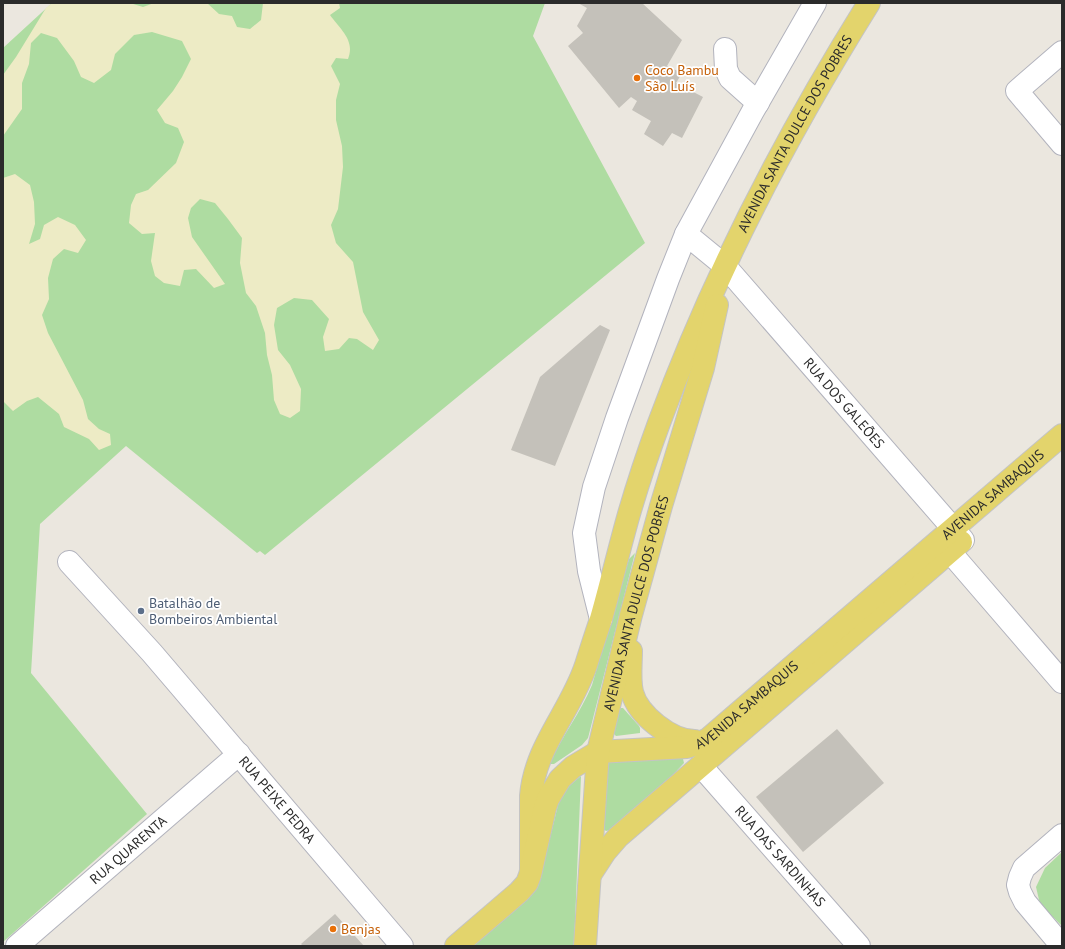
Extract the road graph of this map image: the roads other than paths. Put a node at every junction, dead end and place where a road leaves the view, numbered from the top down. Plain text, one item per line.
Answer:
1 (815, 3) edge
2 (869, 3) edge
3 (1062, 52) edge
4 (1062, 144) edge
5 (686, 234) junction
6 (725, 266) junction
7 (1062, 434) edge
8 (1062, 455) edge
9 (955, 540) junction
10 (69, 562) dead end
11 (631, 615) junction
12 (601, 619) junction
13 (1062, 682) edge
14 (714, 735) junction
15 (598, 752) junction
16 (239, 754) junction
17 (701, 766) junction
18 (1062, 835) edge
19 (531, 869) junction
20 (589, 876) junction
21 (17, 946) edge
22 (402, 946) edge
23 (456, 946) edge
24 (586, 946) edge
25 (859, 946) edge
26 (1062, 946) edge

1 - 5 street
2 - 6 main road, AVENIDA SANTA DULCE DOS POBRES
3 - 4 street
5 - 6 street, RUA DOS GALEÕES
5 - 12 street
6 - 9 street, RUA DOS GALEÕES
6 - 11 main road, AVENIDA SANTA DULCE DOS POBRES
6 - 12 main road, AVENIDA SANTA DULCE DOS POBRES
7 - 9 main road, AVENIDA SAMBAQUIS
8 - 9 main road, AVENIDA SAMBAQUIS
9 - 13 street, RUA DOS GALEÕES
9 - 14 main road, AVENIDA SAMBAQUIS
9 - 17 main road, AVENIDA SAMBAQUIS
10 - 16 street, RUA PEIXE PEDRA
11 - 14 main road
11 - 15 main road, AVENIDA SANTA DULCE DOS POBRES
12 - 19 main road, AVENIDA SANTA DULCE DOS POBRES
14 - 15 main road, AVENIDA SAMBAQUIS
15 - 19 main road, AVENIDA SAMBAQUIS
15 - 20 main road, AVENIDA SANTA DULCE DOS POBRES
16 - 21 street, RUA QUARENTA
16 - 22 street, RUA PEIXE PEDRA
17 - 20 main road, AVENIDA SAMBAQUIS
17 - 25 street, RUA DAS SARDINHAS
18 - 26 street
19 - 23 main road, AVENIDA SAMBAQUIS
20 - 24 main road, AVENIDA SANTA DULCE DOS POBRES

